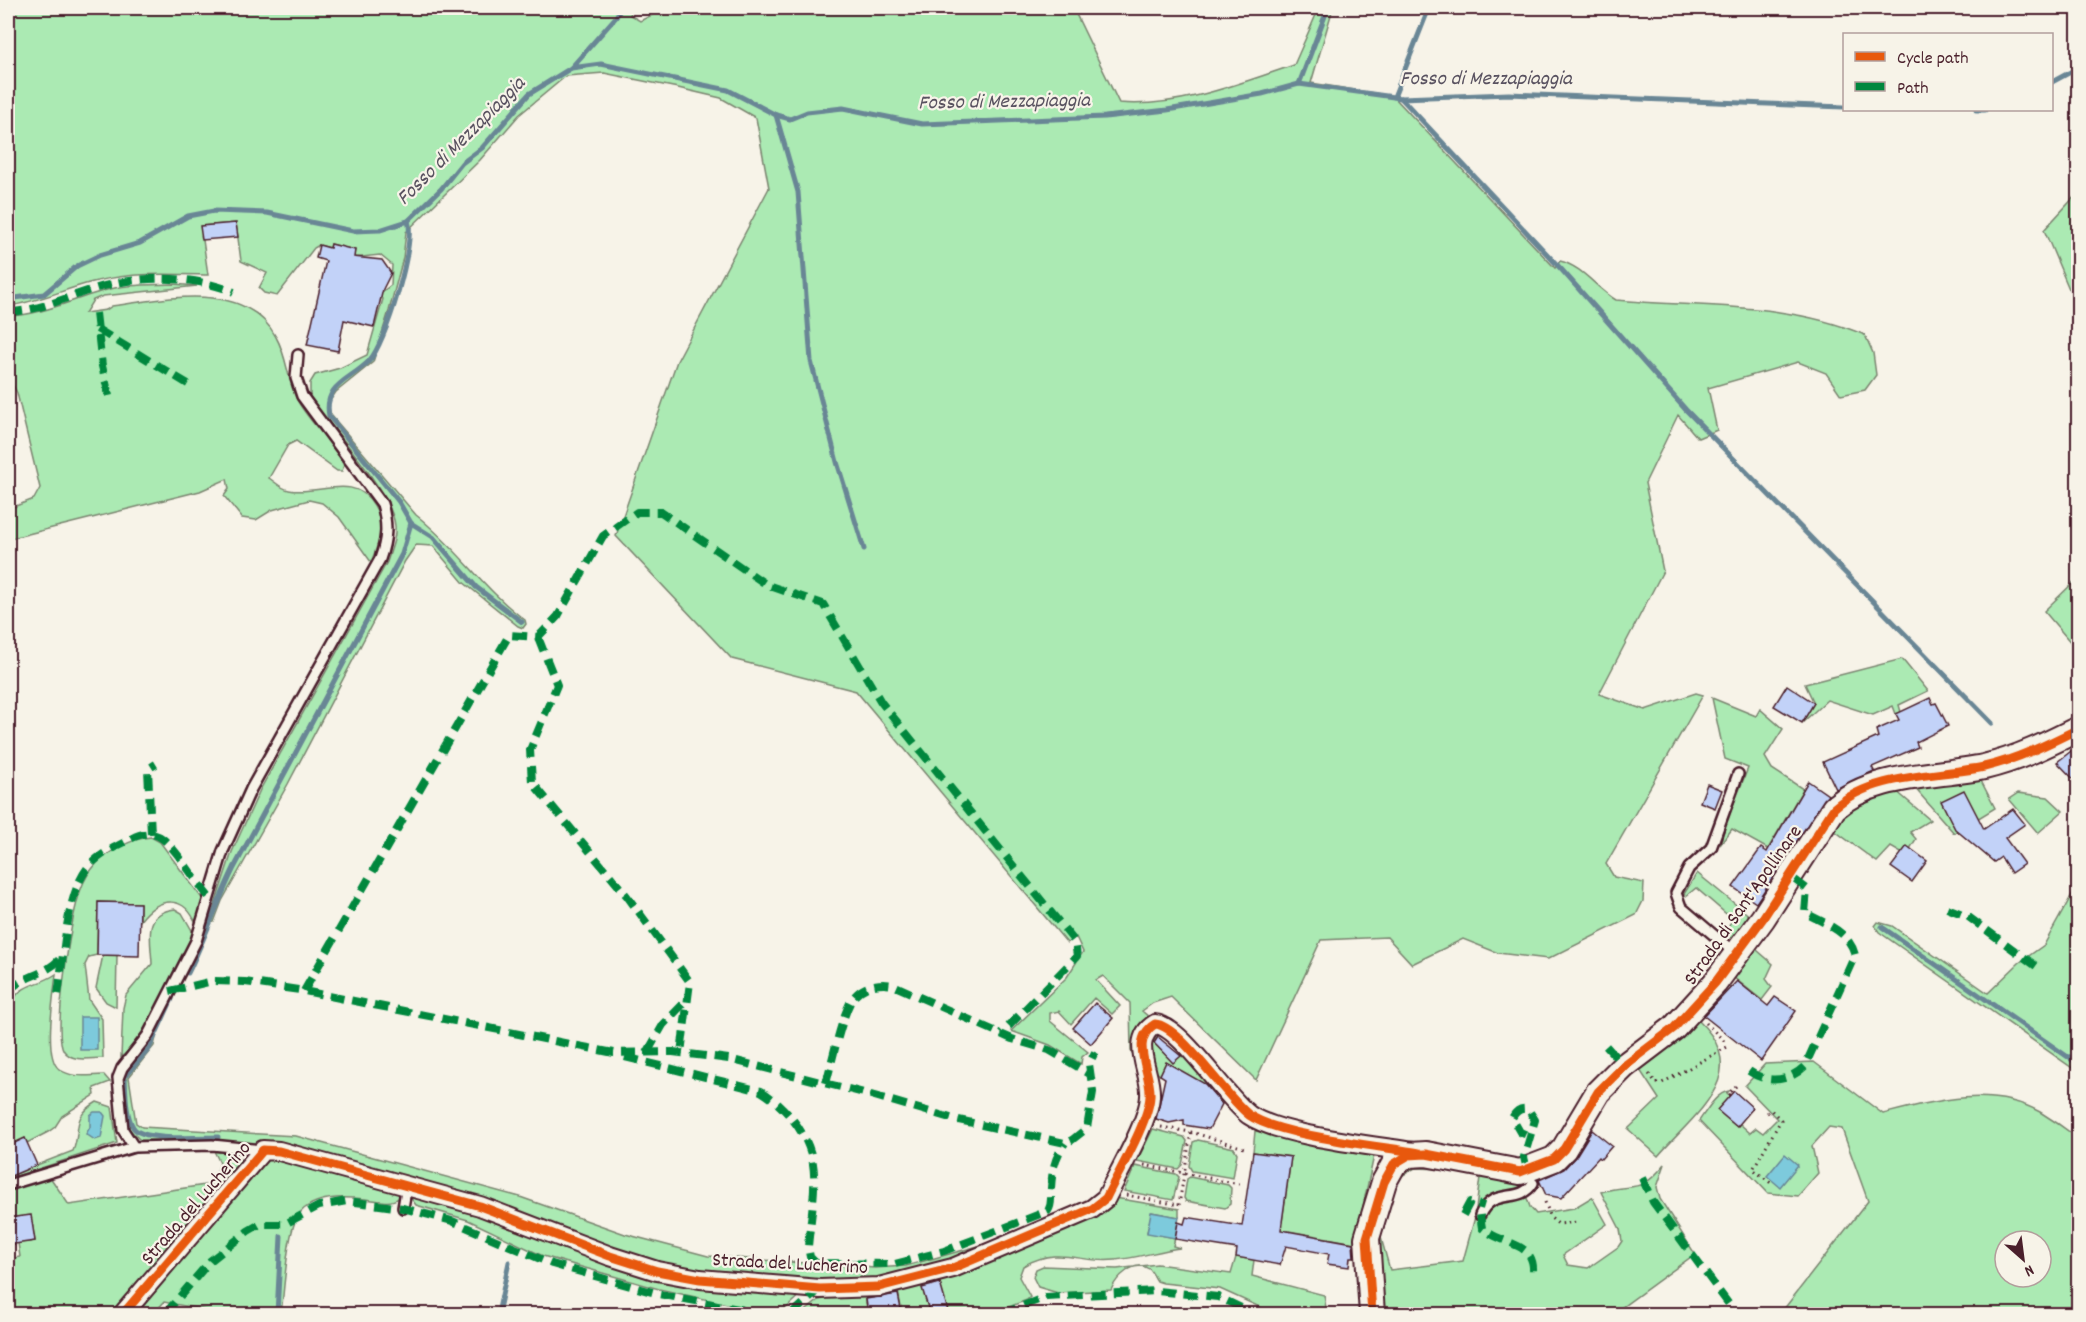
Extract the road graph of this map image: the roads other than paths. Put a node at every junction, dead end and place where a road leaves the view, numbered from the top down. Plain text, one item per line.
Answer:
1 (298, 356) dead end
2 (2079, 729) edge
3 (1738, 774) dead end
4 (1736, 954) junction
5 (134, 1147) junction
6 (263, 1150) junction
7 (1419, 1153) junction
8 (1533, 1183) dead end
9 (407, 1184) junction
10 (8, 1185) edge
11 (403, 1208) dead end
12 (1480, 1215) dead end
13 (123, 1314) edge
14 (1372, 1314) edge

1 - 5 lane
2 - 4 street, Strada di Sant'Apollinare
3 - 4 lane
4 - 7 street, Strada di Sant'Apollinare
5 - 6 lane, Strada del Lucherino
5 - 10 lane, Strada del Lucherino
6 - 9 street, Strada del Lucherino
6 - 13 street, Strada del Lucherino
7 - 9 street, Strada del Lucherino
7 - 14 street
8 - 12 lane
9 - 11 lane

